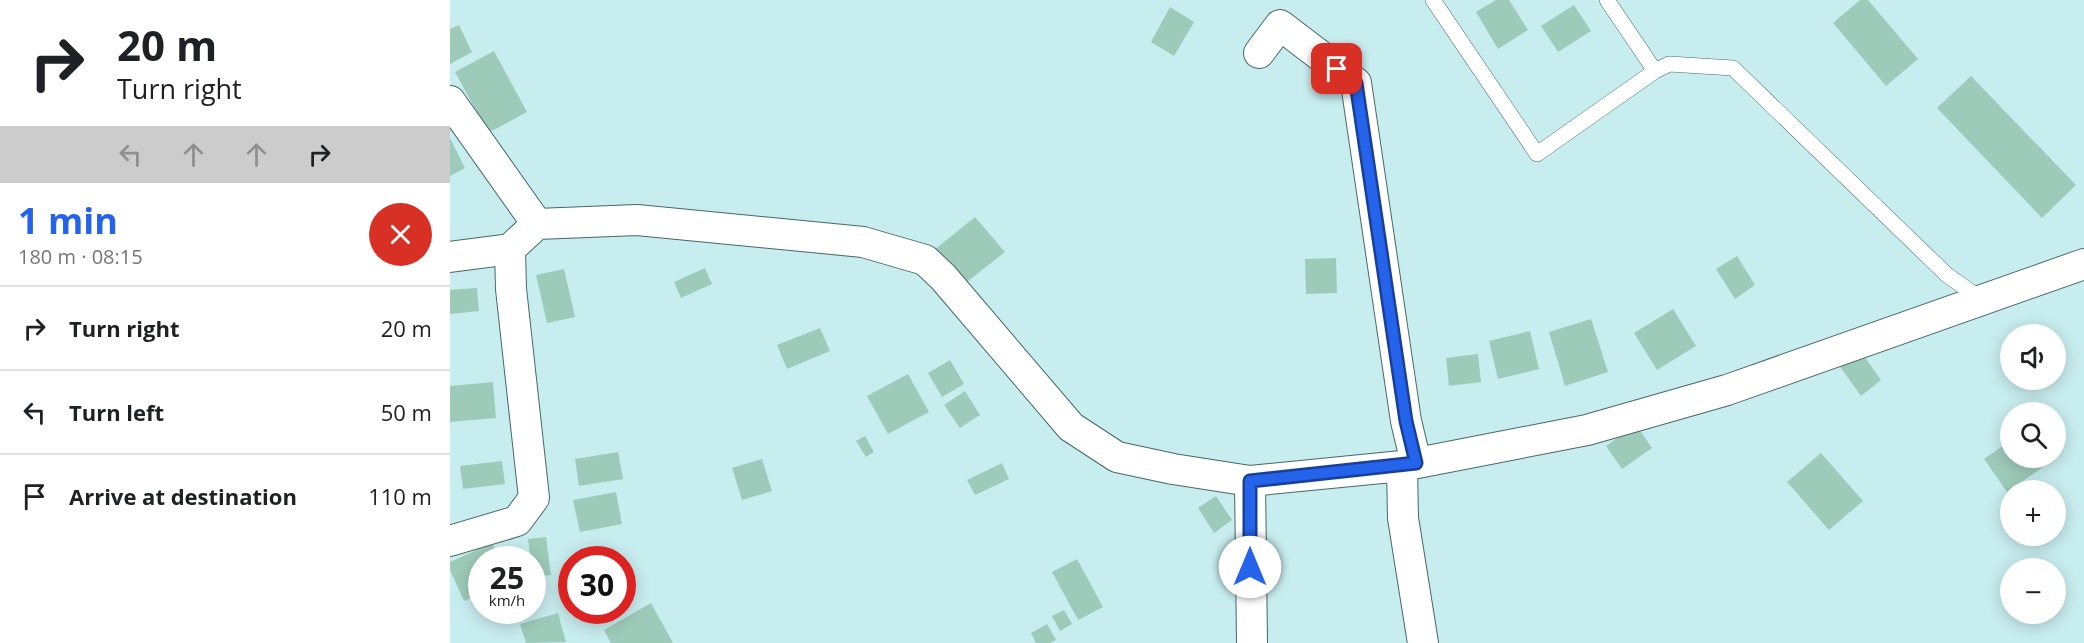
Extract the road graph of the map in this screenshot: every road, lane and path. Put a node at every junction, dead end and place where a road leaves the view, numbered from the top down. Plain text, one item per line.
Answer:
1 (1433, 0) edge
2 (1607, 0) edge
3 (1259, 53) dead end
4 (1655, 71) junction
5 (450, 101) edge
6 (537, 224) junction
7 (510, 249) junction
8 (450, 257) edge
9 (2084, 264) edge
10 (1981, 299) junction
11 (1409, 465) junction
12 (1250, 481) junction
13 (450, 541) edge
14 (1252, 643) edge
15 (1423, 643) edge

1 - 4 lane
2 - 4 lane
3 - 11 street
4 - 10 lane
5 - 6 street
6 - 7 street
6 - 12 street
7 - 8 street
7 - 13 street
9 - 10 street
10 - 11 street
11 - 12 street
11 - 15 street
12 - 14 street

